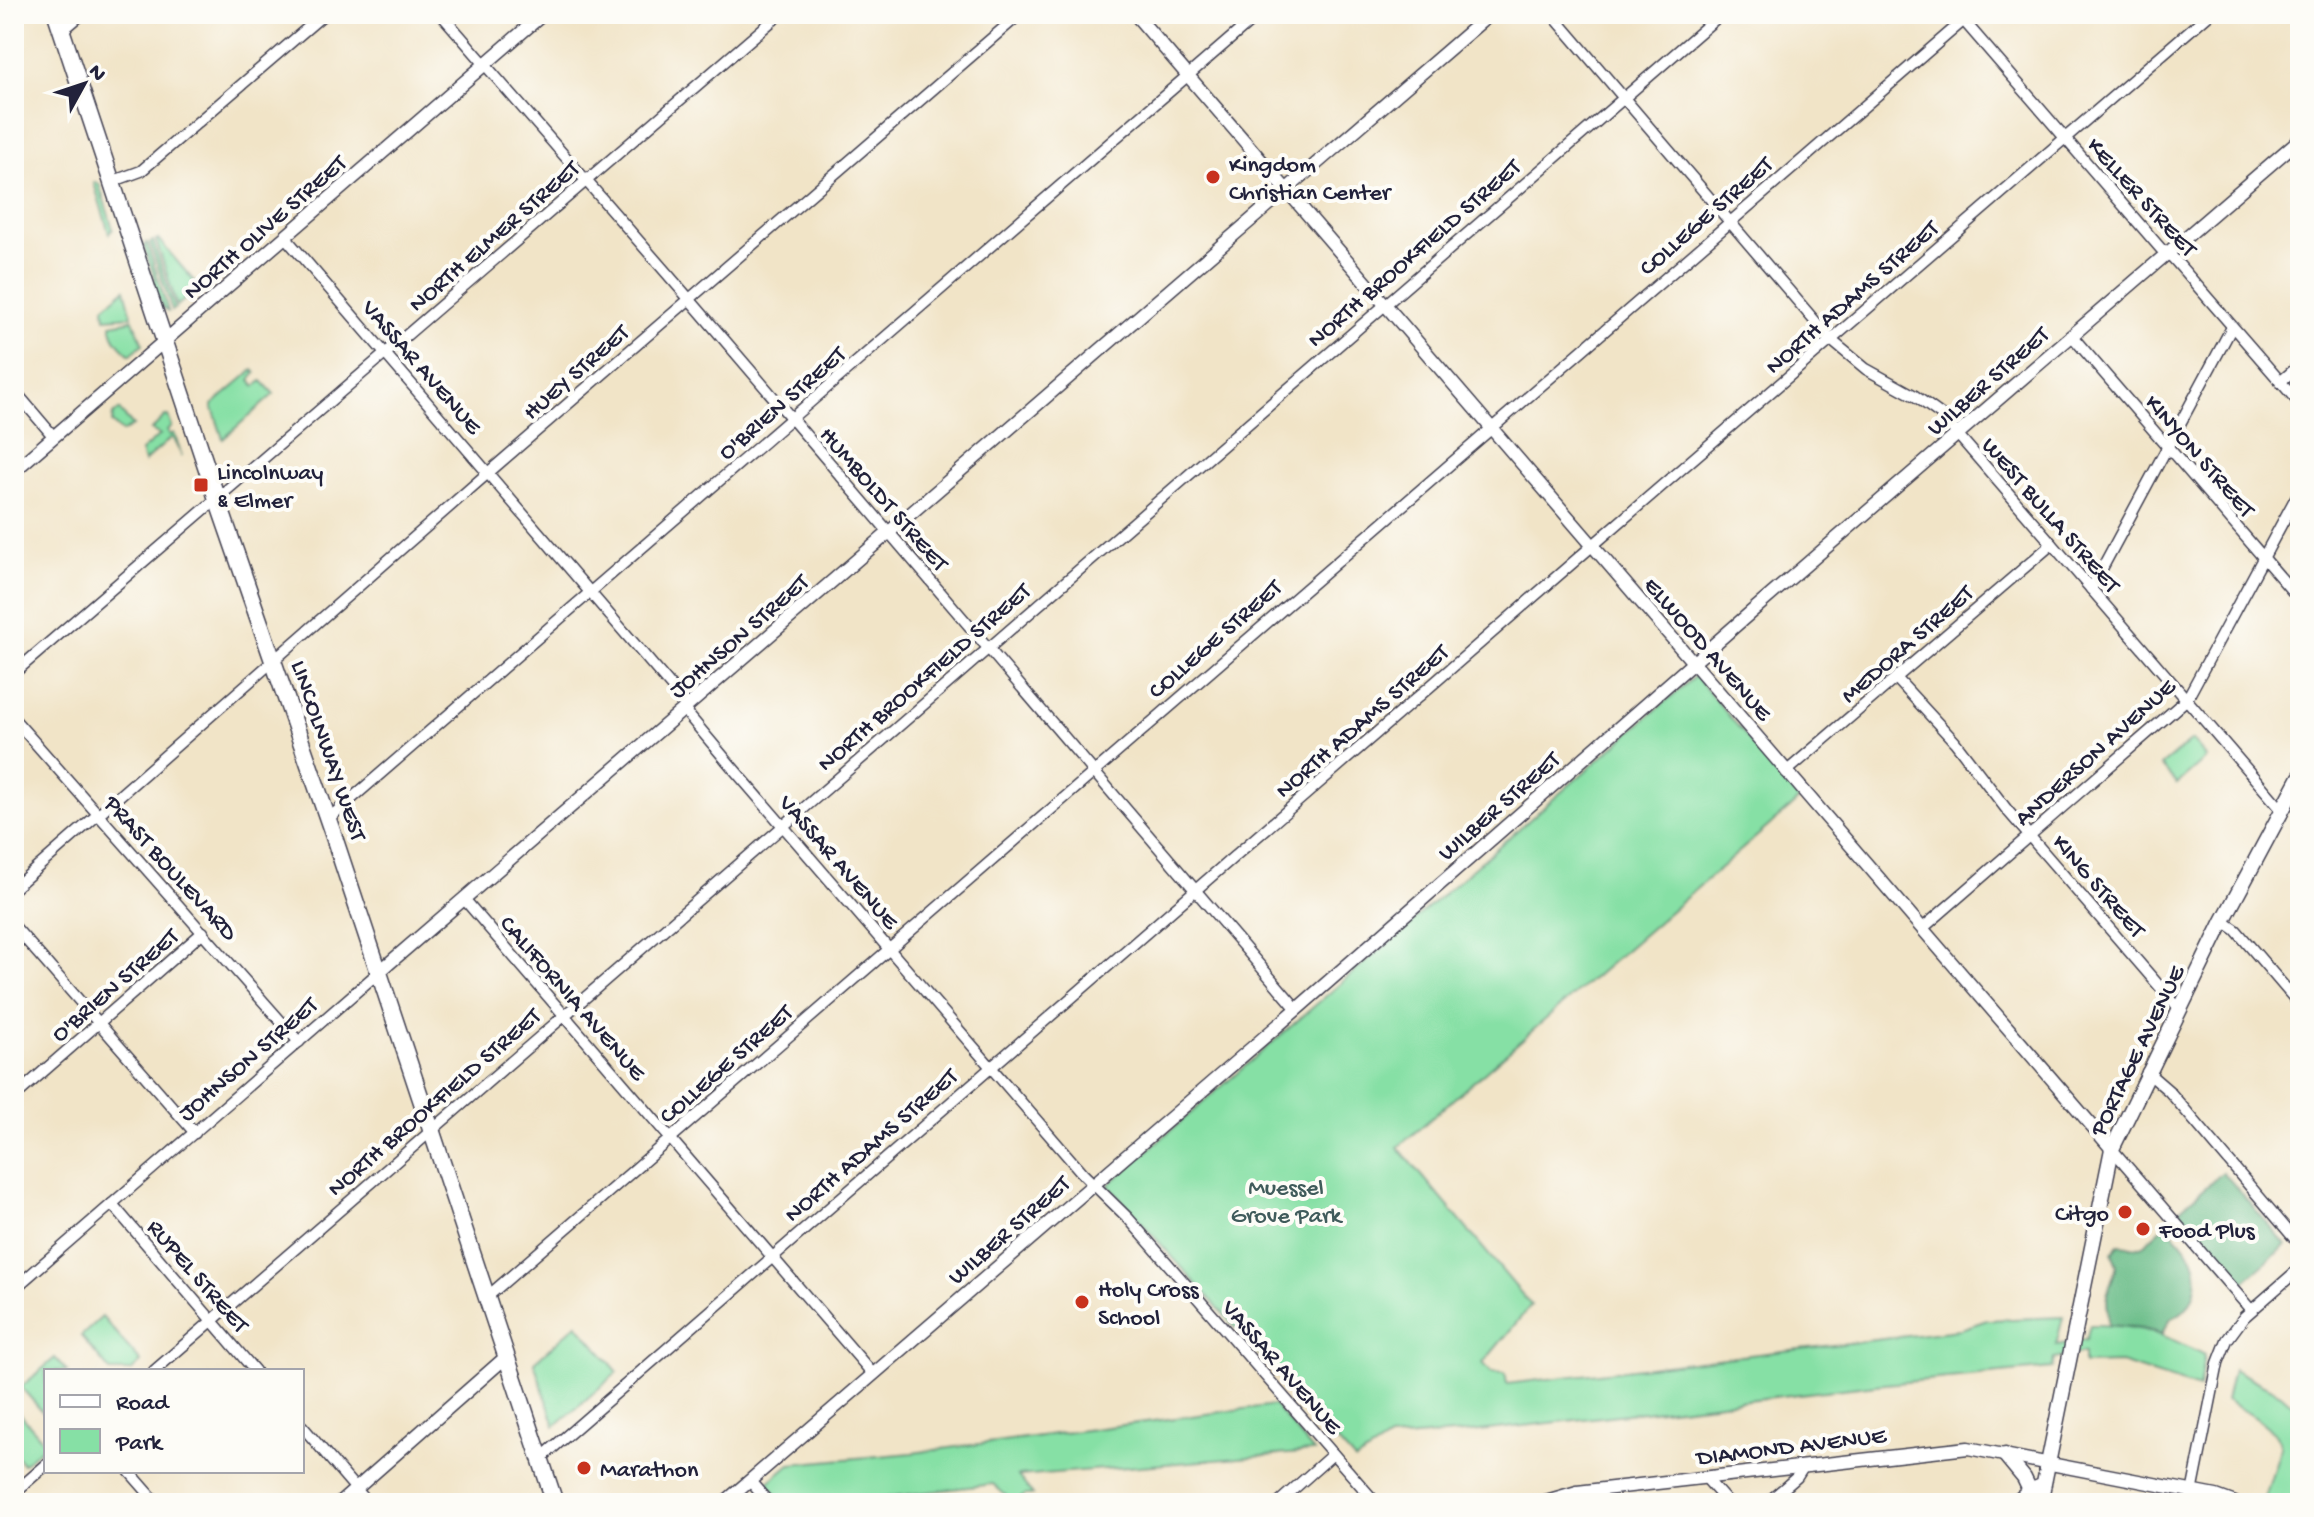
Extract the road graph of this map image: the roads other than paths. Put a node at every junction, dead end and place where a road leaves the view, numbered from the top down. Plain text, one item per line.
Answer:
1 (56, 14) edge
2 (82, 14) edge
3 (324, 14) edge
4 (441, 14) edge
5 (543, 14) edge
6 (780, 14) edge
7 (1020, 14) edge
8 (1135, 14) edge
9 (1259, 14) edge
10 (1490, 14) edge
11 (1552, 14) edge
12 (1721, 14) edge
13 (2209, 14) edge
14 (1964, 16) edge
15 (62, 31) junction
16 (485, 64) junction
17 (1188, 76) junction
18 (1623, 98) junction
19 (2065, 139) junction
20 (2300, 139) edge
21 (586, 181) junction
22 (111, 182) junction
23 (1286, 189) junction
24 (1730, 222) junction
25 (285, 237) junction
26 (2167, 254) junction
27 (690, 299) junction
28 (1384, 304) junction
29 (2232, 327) junction
30 (2072, 336) junction
31 (1831, 340) junction
32 (164, 342) junction
33 (386, 353) junction
34 (2300, 365) edge
35 (2280, 382) junction
36 (14, 390) edge
37 (2300, 404) edge
38 (791, 419) junction
39 (1490, 428) junction
40 (1958, 434) junction
41 (54, 437) junction
42 (2168, 446) junction
43 (14, 471) edge
44 (489, 472) junction
45 (2300, 490) edge
46 (217, 499) junction
47 (890, 533) junction
48 (2052, 544) junction
49 (1592, 546) junction
50 (2263, 558) junction
51 (2091, 589) junction
52 (590, 593) junction
53 (2300, 600) edge
54 (987, 647) junction
55 (275, 660) junction
56 (1693, 662) junction
57 (14, 673) edge
58 (1896, 678) junction
59 (2187, 699) junction
60 (686, 709) junction
61 (14, 719) edge
62 (1094, 772) junction
63 (1786, 772) junction
64 (2300, 777) edge
65 (2282, 810) junction
66 (99, 815) junction
67 (328, 819) junction
68 (782, 825) junction
69 (2031, 835) junction
70 (14, 888) edge
71 (1196, 890) junction
72 (465, 900) junction
73 (2223, 921) junction
74 (14, 926) edge
75 (1923, 928) junction
76 (203, 932) junction
77 (889, 949) junction
78 (379, 972) junction
79 (2300, 1005) edge
80 (1297, 1009) junction
81 (2179, 1009) junction
82 (563, 1014) junction
83 (99, 1023) junction
84 (299, 1042) junction
85 (990, 1066) junction
86 (2147, 1072) junction
87 (14, 1097) edge
88 (431, 1129) junction
89 (195, 1133) junction
90 (671, 1139) junction
91 (2112, 1149) junction
92 (1094, 1184) junction
93 (112, 1204) junction
94 (2300, 1245) edge
95 (771, 1256) junction
96 (2300, 1268) edge
97 (14, 1289) edge
98 (487, 1297) junction
99 (2251, 1310) junction
100 (212, 1320) junction
101 (506, 1357) junction
102 (156, 1369) edge
103 (253, 1369) edge
104 (873, 1374) junction
105 (304, 1428) edge
106 (1333, 1454) junction
107 (2005, 1455) junction
108 (540, 1459) junction
109 (2048, 1463) junction
110 (1804, 1466) junction
111 (44, 1467) edge
112 (131, 1473) edge
113 (1705, 1477) junction
114 (750, 1481) junction
115 (2036, 1486) junction
116 (356, 1489) junction
117 (14, 1493) edge
118 (2192, 1497) edge
119 (157, 1503) edge
120 (340, 1503) edge
121 (368, 1503) edge
122 (555, 1503) edge
123 (724, 1503) edge
124 (769, 1503) edge
125 (1278, 1503) edge
126 (1376, 1503) edge
127 (1539, 1503) edge
128 (1728, 1503) edge
129 (1767, 1503) edge
130 (2013, 1503) edge
131 (2038, 1503) edge
132 (2235, 1503) edge

1 - 15 main road, LINCOLNWAY WEST
2 - 15 street
3 - 22 street
4 - 16 street, HUMBOLDT STREET
5 - 16 street, NORTH OLIVE STREET
6 - 21 street, NORTH ELMER STREET
7 - 27 street, HUEY STREET
8 - 17 street, ELWOOD AVENUE
9 - 17 street, O'BRIEN STREET
10 - 23 street, JOHNSON STREET
11 - 18 street, WEST BULLA STREET
12 - 18 street, NORTH BROOKFIELD STREET
13 - 19 street, NORTH ADAMS STREET
14 - 19 street, KELLER STREET
14 - 24 street, COLLEGE STREET
15 - 22 main road, LINCOLNWAY WEST
16 - 21 street, HUMBOLDT STREET
16 - 25 street, NORTH OLIVE STREET
17 - 23 street, ELWOOD AVENUE
17 - 38 street, O'BRIEN STREET
18 - 24 street, WEST BULLA STREET
18 - 28 street, NORTH BROOKFIELD STREET
19 - 26 street, KELLER STREET
19 - 31 street, NORTH ADAMS STREET
20 - 26 street, WILBER STREET
21 - 27 street, HUMBOLDT STREET
21 - 33 street, NORTH ELMER STREET
22 - 32 main road, LINCOLNWAY WEST
23 - 28 street, ELWOOD AVENUE
23 - 47 street, JOHNSON STREET
24 - 31 street, WEST BULLA STREET
24 - 39 street, COLLEGE STREET
25 - 32 street, NORTH OLIVE STREET
25 - 33 street, VASSAR AVENUE
26 - 29 street, KELLER STREET
26 - 30 street, WILBER STREET
27 - 38 street, HUMBOLDT STREET
27 - 44 street, HUEY STREET
28 - 39 street, ELWOOD AVENUE
28 - 54 street, NORTH BROOKFIELD STREET
29 - 35 street, KELLER STREET
29 - 42 street
30 - 40 street, WILBER STREET
30 - 42 street, KINYON STREET
31 - 40 street, WEST BULLA STREET
31 - 49 street, NORTH ADAMS STREET
32 - 41 street, NORTH OLIVE STREET
32 - 46 main road, LINCOLNWAY WEST
33 - 44 street, VASSAR AVENUE
33 - 46 street, NORTH ELMER STREET
34 - 35 street
35 - 37 street, KELLER STREET
36 - 41 street
38 - 47 street, HUMBOLDT STREET
38 - 52 street, O'BRIEN STREET
39 - 49 street, ELWOOD AVENUE
39 - 62 street, COLLEGE STREET
40 - 48 street, WEST BULLA STREET
40 - 56 street, WILBER STREET
41 - 43 street, NORTH OLIVE STREET
42 - 50 street, KINYON STREET
42 - 51 street
44 - 52 street, VASSAR AVENUE
44 - 55 street, HUEY STREET
45 - 50 street, ANDERSON AVENUE
46 - 55 main road, LINCOLNWAY WEST
46 - 57 street, NORTH ELMER STREET
47 - 54 street, HUMBOLDT STREET
47 - 60 street, JOHNSON STREET
48 - 51 street, WEST BULLA STREET
48 - 58 street, MEDORA STREET
49 - 56 street, ELWOOD AVENUE
49 - 71 street, NORTH ADAMS STREET
50 - 53 street, KINYON STREET
50 - 59 street, ANDERSON AVENUE
51 - 59 street, WEST BULLA STREET
52 - 60 street, VASSAR AVENUE
52 - 67 street, O'BRIEN STREET
54 - 62 street, HUMBOLDT STREET
54 - 68 street, NORTH BROOKFIELD STREET
55 - 66 street, HUEY STREET
55 - 67 main road, LINCOLNWAY WEST
56 - 63 street, ELWOOD AVENUE
56 - 80 street, WILBER STREET
58 - 63 street, MEDORA STREET
58 - 69 street, KING STREET
59 - 65 street, WEST BULLA STREET
59 - 69 street, ANDERSON AVENUE
60 - 68 street, VASSAR AVENUE
60 - 72 street, JOHNSON STREET
61 - 66 street, PRAST BOULEVARD
62 - 71 street, HUMBOLDT STREET
62 - 77 street, COLLEGE STREET
63 - 75 street, ELWOOD AVENUE
64 - 65 main road, PORTAGE AVENUE
65 - 73 main road, PORTAGE AVENUE
66 - 70 street, HUEY STREET
66 - 76 street, PRAST BOULEVARD
67 - 78 main road, LINCOLNWAY WEST
68 - 77 street, VASSAR AVENUE
68 - 82 street, NORTH BROOKFIELD STREET
69 - 75 street, ANDERSON AVENUE
69 - 81 street, KING STREET
71 - 80 street, HUMBOLDT STREET
71 - 85 street, NORTH ADAMS STREET
72 - 78 street, JOHNSON STREET
72 - 82 street, CALIFORNIA AVENUE
73 - 79 street
73 - 81 main road, PORTAGE AVENUE
74 - 83 street
75 - 91 street, ELWOOD AVENUE
76 - 83 street, O'BRIEN STREET
76 - 84 street, PRAST BOULEVARD
77 - 85 street, VASSAR AVENUE
77 - 90 street, COLLEGE STREET
78 - 84 street, JOHNSON STREET
78 - 88 main road, LINCOLNWAY WEST
80 - 92 street, WILBER STREET
81 - 86 main road, PORTAGE AVENUE
82 - 88 street, NORTH BROOKFIELD STREET
82 - 90 street, CALIFORNIA AVENUE
83 - 87 street, O'BRIEN STREET
83 - 89 street
84 - 89 street, JOHNSON STREET
85 - 92 street, VASSAR AVENUE
85 - 95 street, NORTH ADAMS STREET
86 - 91 main road, PORTAGE AVENUE
86 - 94 street
88 - 98 main road, LINCOLNWAY WEST
88 - 100 street, NORTH BROOKFIELD STREET
89 - 93 street, JOHNSON STREET
90 - 95 street, CALIFORNIA AVENUE
90 - 98 street, COLLEGE STREET
91 - 99 street, ELWOOD AVENUE
91 - 109 main road, PORTAGE AVENUE
92 - 104 street, WILBER STREET
92 - 106 street, VASSAR AVENUE
93 - 97 street, JOHNSON STREET
93 - 100 street, RUPEL STREET
95 - 104 street, CALIFORNIA AVENUE
95 - 108 street, NORTH ADAMS STREET
96 - 99 street
98 - 101 main road, LINCOLNWAY WEST
99 - 118 street
100 - 102 street, NORTH BROOKFIELD STREET
100 - 103 street, RUPEL STREET
101 - 108 main road, LINCOLNWAY WEST
101 - 116 street
104 - 114 street, WILBER STREET
105 - 116 street
106 - 125 street
106 - 126 street, VASSAR AVENUE
107 - 109 street, DIAMOND AVENUE
107 - 110 street, DIAMOND AVENUE
107 - 115 main road
108 - 122 main road, LINCOLNWAY WEST
109 - 115 main road, PORTAGE AVENUE
109 - 118 street, DIAMOND AVENUE
110 - 113 street, DIAMOND AVENUE
110 - 129 street
111 - 117 street
112 - 119 street
113 - 127 street, DIAMOND AVENUE
113 - 128 street
114 - 123 street, WILBER STREET
114 - 124 street
115 - 130 street
115 - 131 main road, PORTAGE AVENUE
116 - 120 street
116 - 121 street
118 - 132 street, DIAMOND AVENUE

